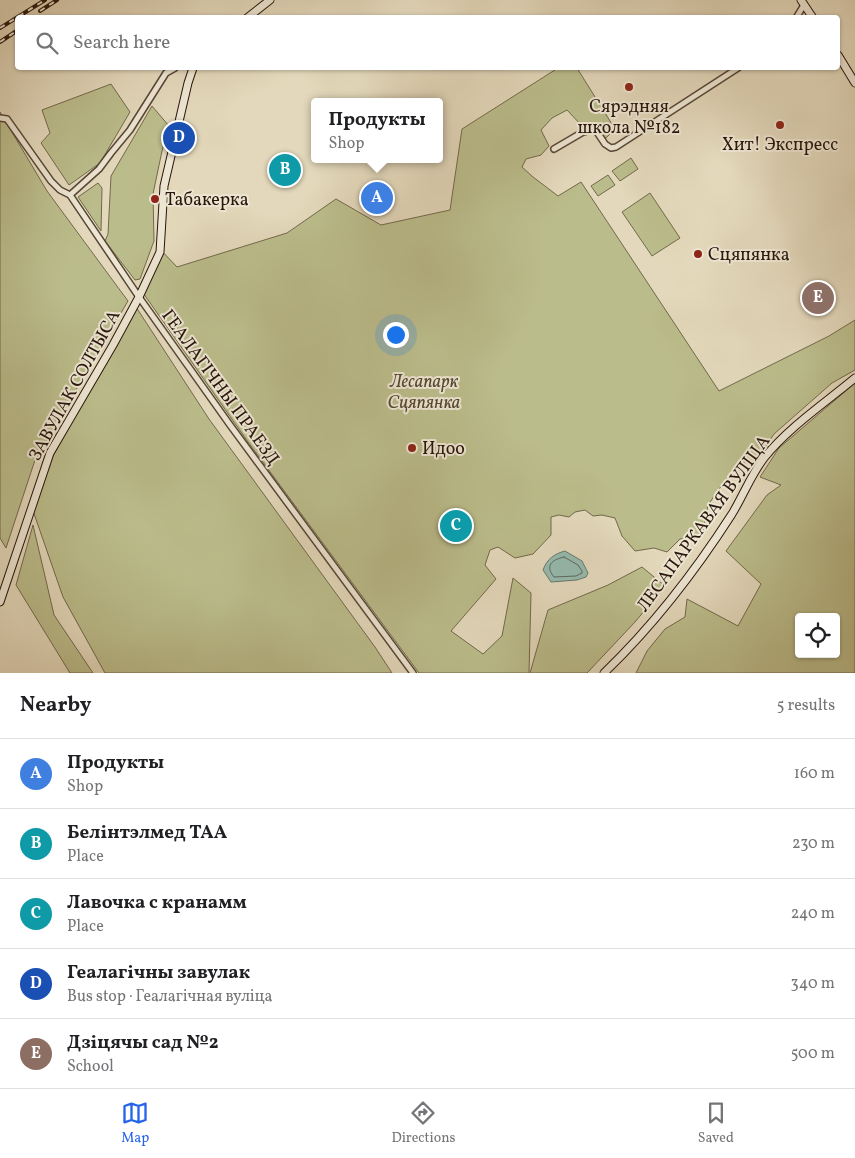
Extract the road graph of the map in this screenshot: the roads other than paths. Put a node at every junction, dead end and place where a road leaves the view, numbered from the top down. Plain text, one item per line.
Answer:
1 (270, 0) edge
2 (803, 2) edge
3 (251, 15) edge
4 (797, 15) edge
5 (811, 15) edge
6 (840, 58) edge
7 (171, 70) edge
8 (192, 70) edge
9 (735, 70) edge
10 (855, 83) edge
11 (0, 118) edge
12 (554, 149) dead end
13 (70, 195) junction
14 (139, 297) junction
15 (855, 378) edge
16 (0, 602) edge
17 (413, 673) edge
18 (604, 673) edge

1 - 3 street
2 - 4 street
2 - 5 street
6 - 10 street
7 - 13 street
8 - 14 street, ЗАВУЛАК СОЛТЫСА
9 - 12 street
11 - 13 street, ГЕАЛАГІЧНЫ ПРАЕЗД
13 - 14 street, ГЕАЛАГІЧНЫ ПРАЕЗД
14 - 16 street, ЗАВУЛАК СОЛТЫСА
14 - 17 street, ГЕАЛАГІЧНЫ ПРАЕЗД
15 - 18 street, ЛЕСАПАРКАВАЯ ВУЛІЦА

